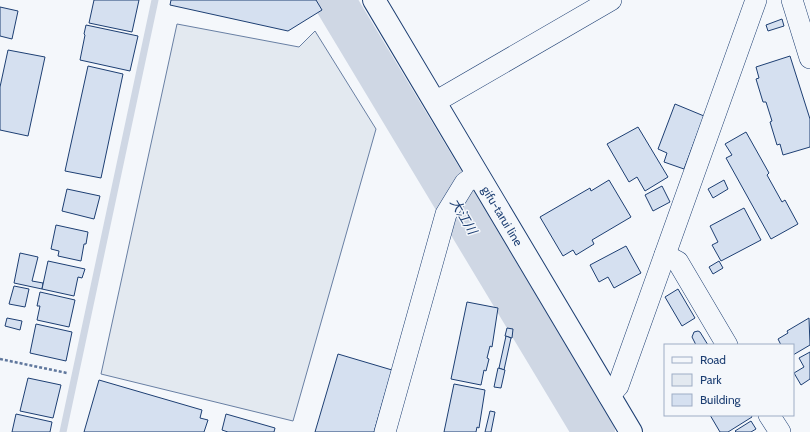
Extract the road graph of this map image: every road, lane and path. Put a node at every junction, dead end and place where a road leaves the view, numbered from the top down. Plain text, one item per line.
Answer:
1 (374, 0) edge
2 (611, 0) edge
3 (756, 0) edge
4 (792, 0) edge
5 (810, 58) edge
6 (435, 102) junction
7 (471, 178) junction
8 (664, 255) junction
9 (726, 344) edge
10 (0, 359) edge
11 (66, 373) dead end
12 (609, 396) junction
13 (771, 416) edge
14 (385, 432) edge
15 (631, 432) edge
16 (780, 432) edge

1 - 6 main road, gifu-tarui line
2 - 6 street
3 - 8 street
4 - 5 street
6 - 7 main road, gifu-tarui line
7 - 12 main road, gifu-tarui line
7 - 14 street
8 - 9 street
8 - 12 street
10 - 11 path
12 - 15 main road, gifu-tarui line
13 - 16 street

